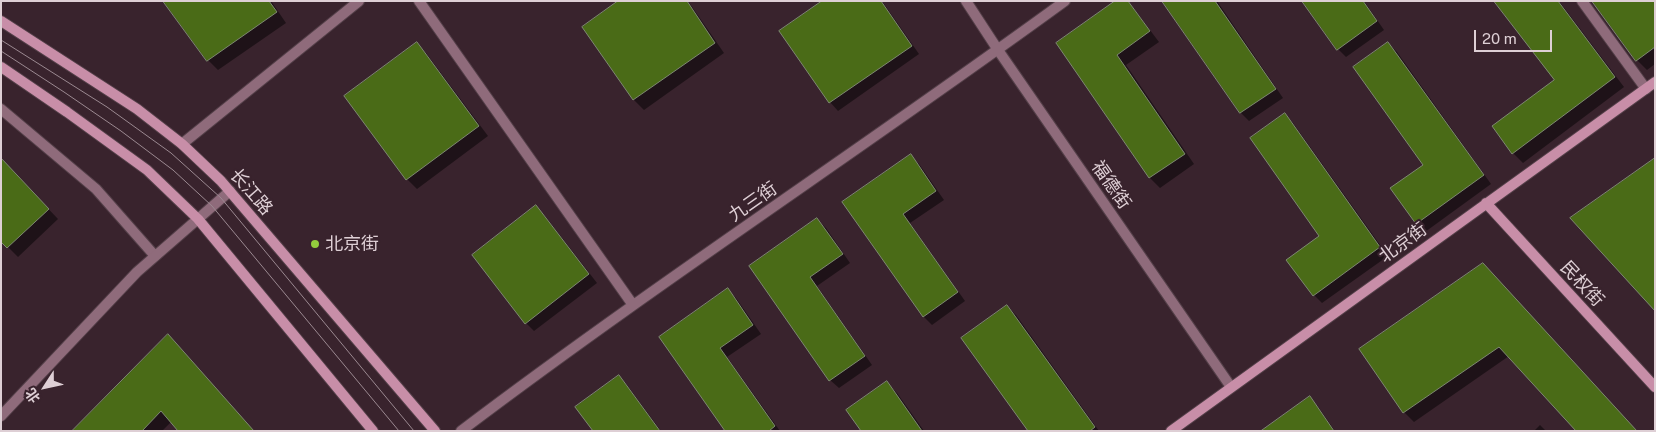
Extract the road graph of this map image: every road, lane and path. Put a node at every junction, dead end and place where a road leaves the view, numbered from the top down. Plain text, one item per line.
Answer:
1 (358, 1) edge
2 (419, 1) edge
3 (966, 1) edge
4 (1065, 1) edge
5 (1582, 1) edge
6 (1, 21) edge
7 (998, 50) junction
8 (1, 67) edge
9 (1655, 82) edge
10 (1646, 88) junction
11 (1, 109) edge
12 (182, 144) junction
13 (230, 191) junction
14 (1486, 204) junction
15 (198, 219) junction
16 (155, 256) junction
17 (633, 305) junction
18 (1230, 386) junction
19 (1655, 387) edge
20 (1, 416) edge
21 (373, 431) edge
22 (434, 431) edge
23 (461, 431) edge
24 (1171, 431) edge

1 - 12 street
2 - 17 street
3 - 7 street, 福德街
4 - 7 street, 九三街
5 - 10 street
6 - 12 main road, 长江路
7 - 17 street, 九三街
7 - 18 street, 福德街
8 - 15 main road
9 - 10 main road, 北京街
10 - 14 main road, 北京街
11 - 16 street
12 - 13 main road, 长江路
13 - 15 street
13 - 22 main road, 长江路
14 - 18 main road, 北京街
14 - 19 main road, 民权街
15 - 16 street
15 - 21 main road
16 - 20 street
17 - 23 street, 九三街
18 - 24 main road, 北京街

